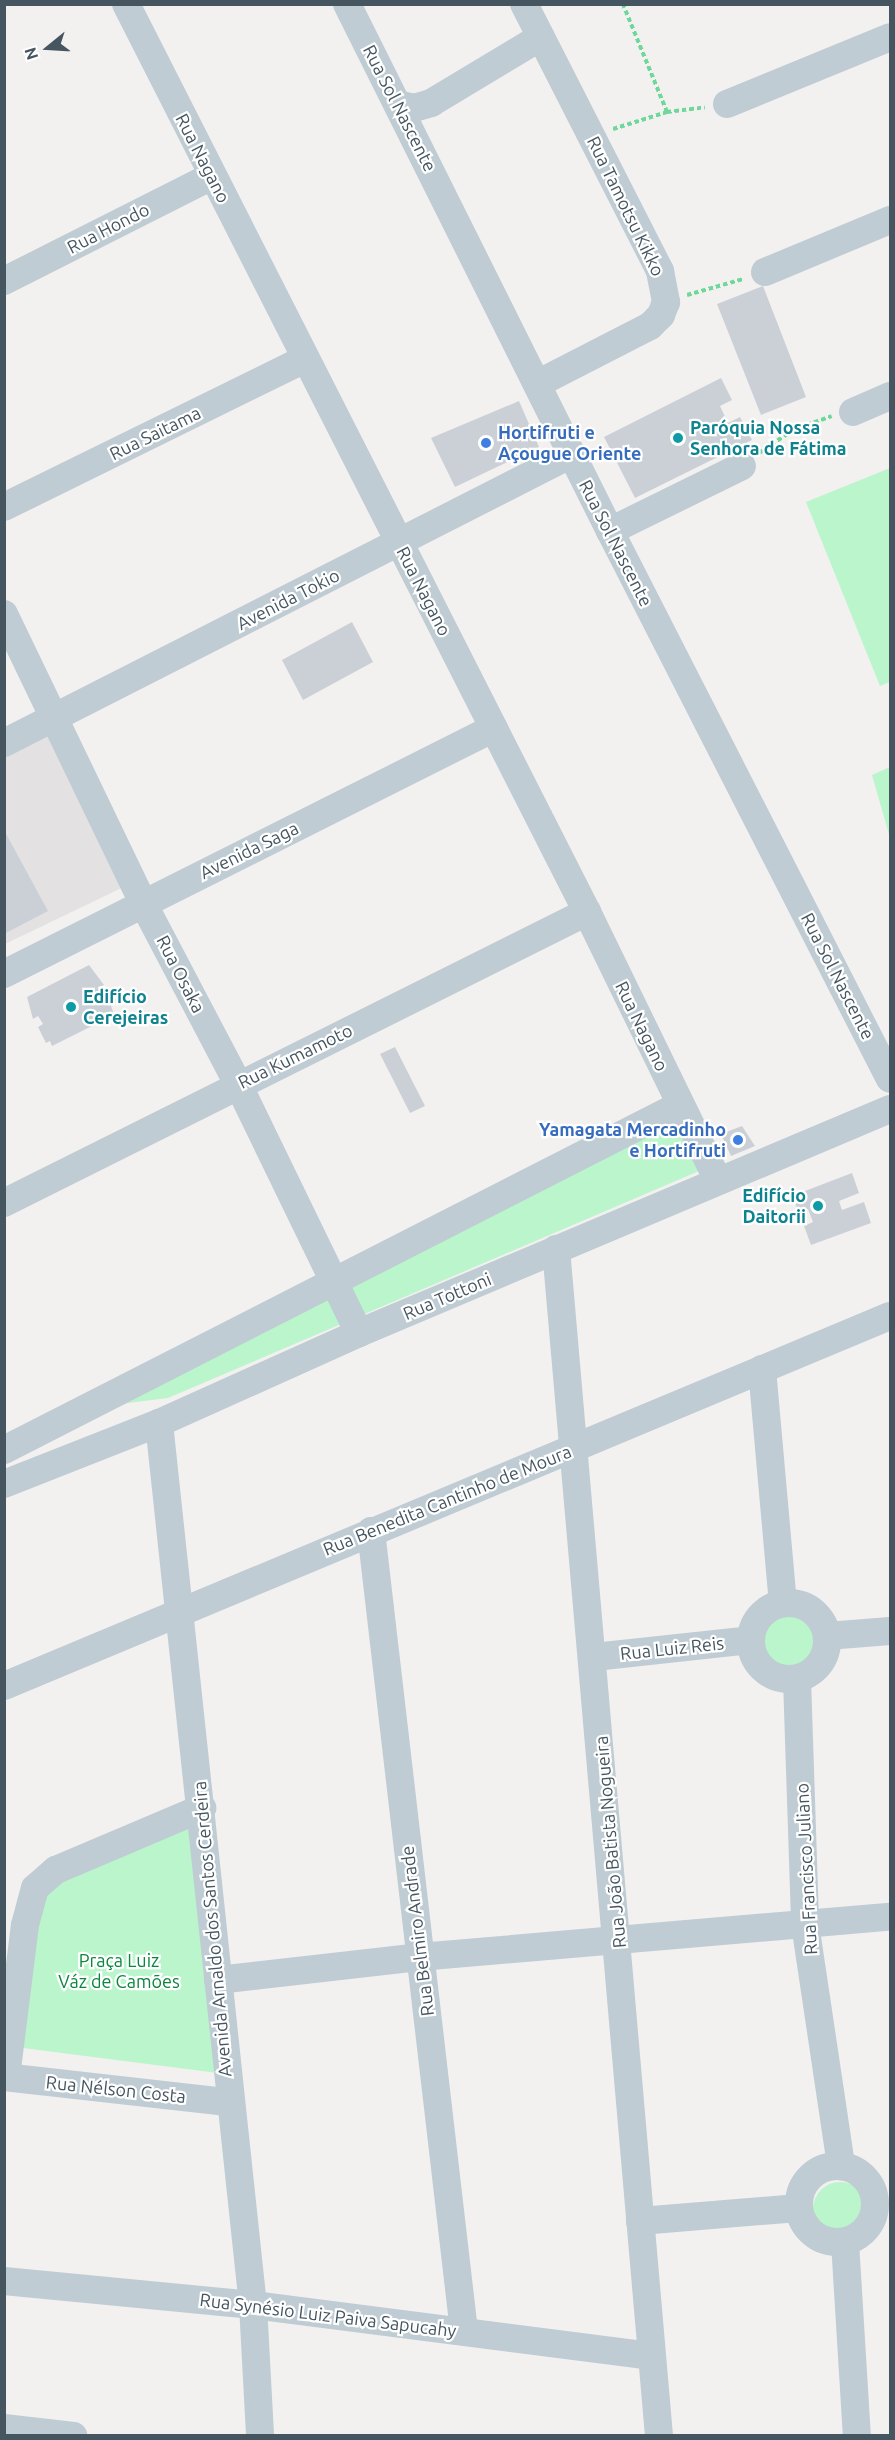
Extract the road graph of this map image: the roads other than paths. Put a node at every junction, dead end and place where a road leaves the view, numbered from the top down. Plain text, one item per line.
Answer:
1 (126, 4) edge
2 (347, 4) edge
3 (524, 4) edge
4 (891, 37) edge
5 (541, 38) junction
6 (399, 104) junction
7 (727, 104) road end
8 (212, 176) junction
9 (891, 220) edge
10 (765, 272) road end
11 (4, 280) edge
12 (305, 359) junction
13 (537, 384) junction
14 (891, 396) edge
15 (853, 412) road end
16 (572, 454) junction
17 (742, 466) road end
18 (4, 507) edge
19 (610, 531) junction
20 (399, 543) junction
21 (4, 614) edge
22 (56, 718) junction
23 (494, 728) junction
24 (4, 743) edge
25 (143, 903) junction
26 (587, 912) junction
27 (4, 974) edge
28 (891, 1079) edge
29 (238, 1084) junction
30 (680, 1105) junction
31 (891, 1109) edge
32 (718, 1180) junction
33 (4, 1203) edge
34 (556, 1250) junction
35 (335, 1279) junction
36 (891, 1316) edge
37 (358, 1333) junction
38 (762, 1369) junction
39 (76, 1414) junction
40 (159, 1423) junction
41 (572, 1448) junction
42 (4, 1450) edge
43 (4, 1484) edge
44 (371, 1531) junction
45 (783, 1603) junction
46 (181, 1611) junction
47 (891, 1631) edge
48 (827, 1636) junction
49 (750, 1640) junction
50 (594, 1657) junction
51 (797, 1679) junction
52 (4, 1686) edge
53 (202, 1808) junction
54 (891, 1917) edge
55 (805, 1924) junction
56 (618, 1941) junction
57 (419, 1957) junction
58 (218, 1980) junction
59 (5, 2077) edge
60 (228, 2102) junction
61 (841, 2166) junction
62 (883, 2200) edge
63 (798, 2208) junction
64 (640, 2221) junction
65 (845, 2242) junction
66 (4, 2281) edge
67 (253, 2305) junction
68 (464, 2331) junction
69 (651, 2356) junction
70 (12, 2431) edge
71 (74, 2436) edge
72 (260, 2436) edge
73 (659, 2436) edge
74 (857, 2436) edge

1 - 8 street, Rua Nagano
2 - 6 street, Rua Sol Nascente
3 - 5 street, Rua Tamotsu Kikko
4 - 7 street
5 - 6 street
5 - 13 street, Rua Tamotsu Kikko
6 - 13 street, Rua Sol Nascente
8 - 11 street, Rua Hondo
8 - 12 street, Rua Nagano
9 - 10 street
12 - 18 street, Rua Saitama
12 - 20 street, Rua Nagano
13 - 16 street, Rua Sol Nascente
14 - 15 street
16 - 19 street, Rua Sol Nascente
16 - 20 street, Avenida Tokio
17 - 19 street
19 - 28 street, Rua Sol Nascente
20 - 22 street, Avenida Tokio
20 - 23 street, Rua Nagano
21 - 22 street, Rua Osaka
22 - 24 street, Avenida Tokio
22 - 25 street, Rua Osaka
23 - 25 street, Avenida Saga
23 - 26 street, Rua Nagano
25 - 27 street, Avenida Saga
25 - 29 street, Rua Osaka
26 - 29 street, Rua Kumamoto
26 - 30 street, Rua Nagano
29 - 33 street, Rua Kumamoto
29 - 35 street, Rua Osaka
30 - 32 street, Rua Nagano
30 - 35 street
31 - 32 street, Rua Tottoni
32 - 34 street, Rua Tottoni
34 - 37 street, Rua Tottoni
34 - 41 street, Rua João Batista Nogueira
35 - 37 street, Rua Osaka
35 - 39 street
36 - 38 street, Rua Benedita Cantinho de Moura
37 - 40 street, Rua Tottoni
38 - 41 street, Rua Benedita Cantinho de Moura
38 - 45 street
39 - 40 street
39 - 42 street
40 - 43 street, Rua Tottoni
40 - 46 street, Avenida Arnaldo dos Santos Cerdeira
41 - 44 street, Rua Benedita Cantinho de Moura
41 - 50 street, Rua João Batista Nogueira
44 - 46 street, Rua Benedita Cantinho de Moura
44 - 57 street, Rua Belmiro Andrade
45 - 48 street
45 - 49 street
46 - 52 street, Rua Benedita Cantinho de Moura
46 - 53 street, Avenida Arnaldo dos Santos Cerdeira
47 - 48 street
48 - 51 street
49 - 50 street, Rua Luiz Reis
49 - 51 street
50 - 56 street, Rua João Batista Nogueira
51 - 55 street, Rua Francisco Juliano
53 - 58 street, Avenida Arnaldo dos Santos Cerdeira
53 - 59 street
54 - 55 street
55 - 56 street
55 - 61 street, Rua Francisco Juliano
56 - 57 street
56 - 64 street, Rua João Batista Nogueira
57 - 58 street
57 - 68 street, Rua Belmiro Andrade
58 - 60 street, Avenida Arnaldo dos Santos Cerdeira
59 - 60 street, Rua Nélson Costa
60 - 67 street, Avenida Arnaldo dos Santos Cerdeira
61 - 62 street
61 - 63 street
62 - 65 street
63 - 64 street
63 - 65 street
64 - 69 street, Rua João Batista Nogueira
65 - 74 street
66 - 67 street, Rua Synésio Luiz Paiva Sapucahy
67 - 68 street, Rua Synésio Luiz Paiva Sapucahy
67 - 72 street, Avenida Arnaldo dos Santos Cerdeira
68 - 69 street, Rua Synésio Luiz Paiva Sapucahy
69 - 73 street, Rua João Batista Nogueira
70 - 71 street

